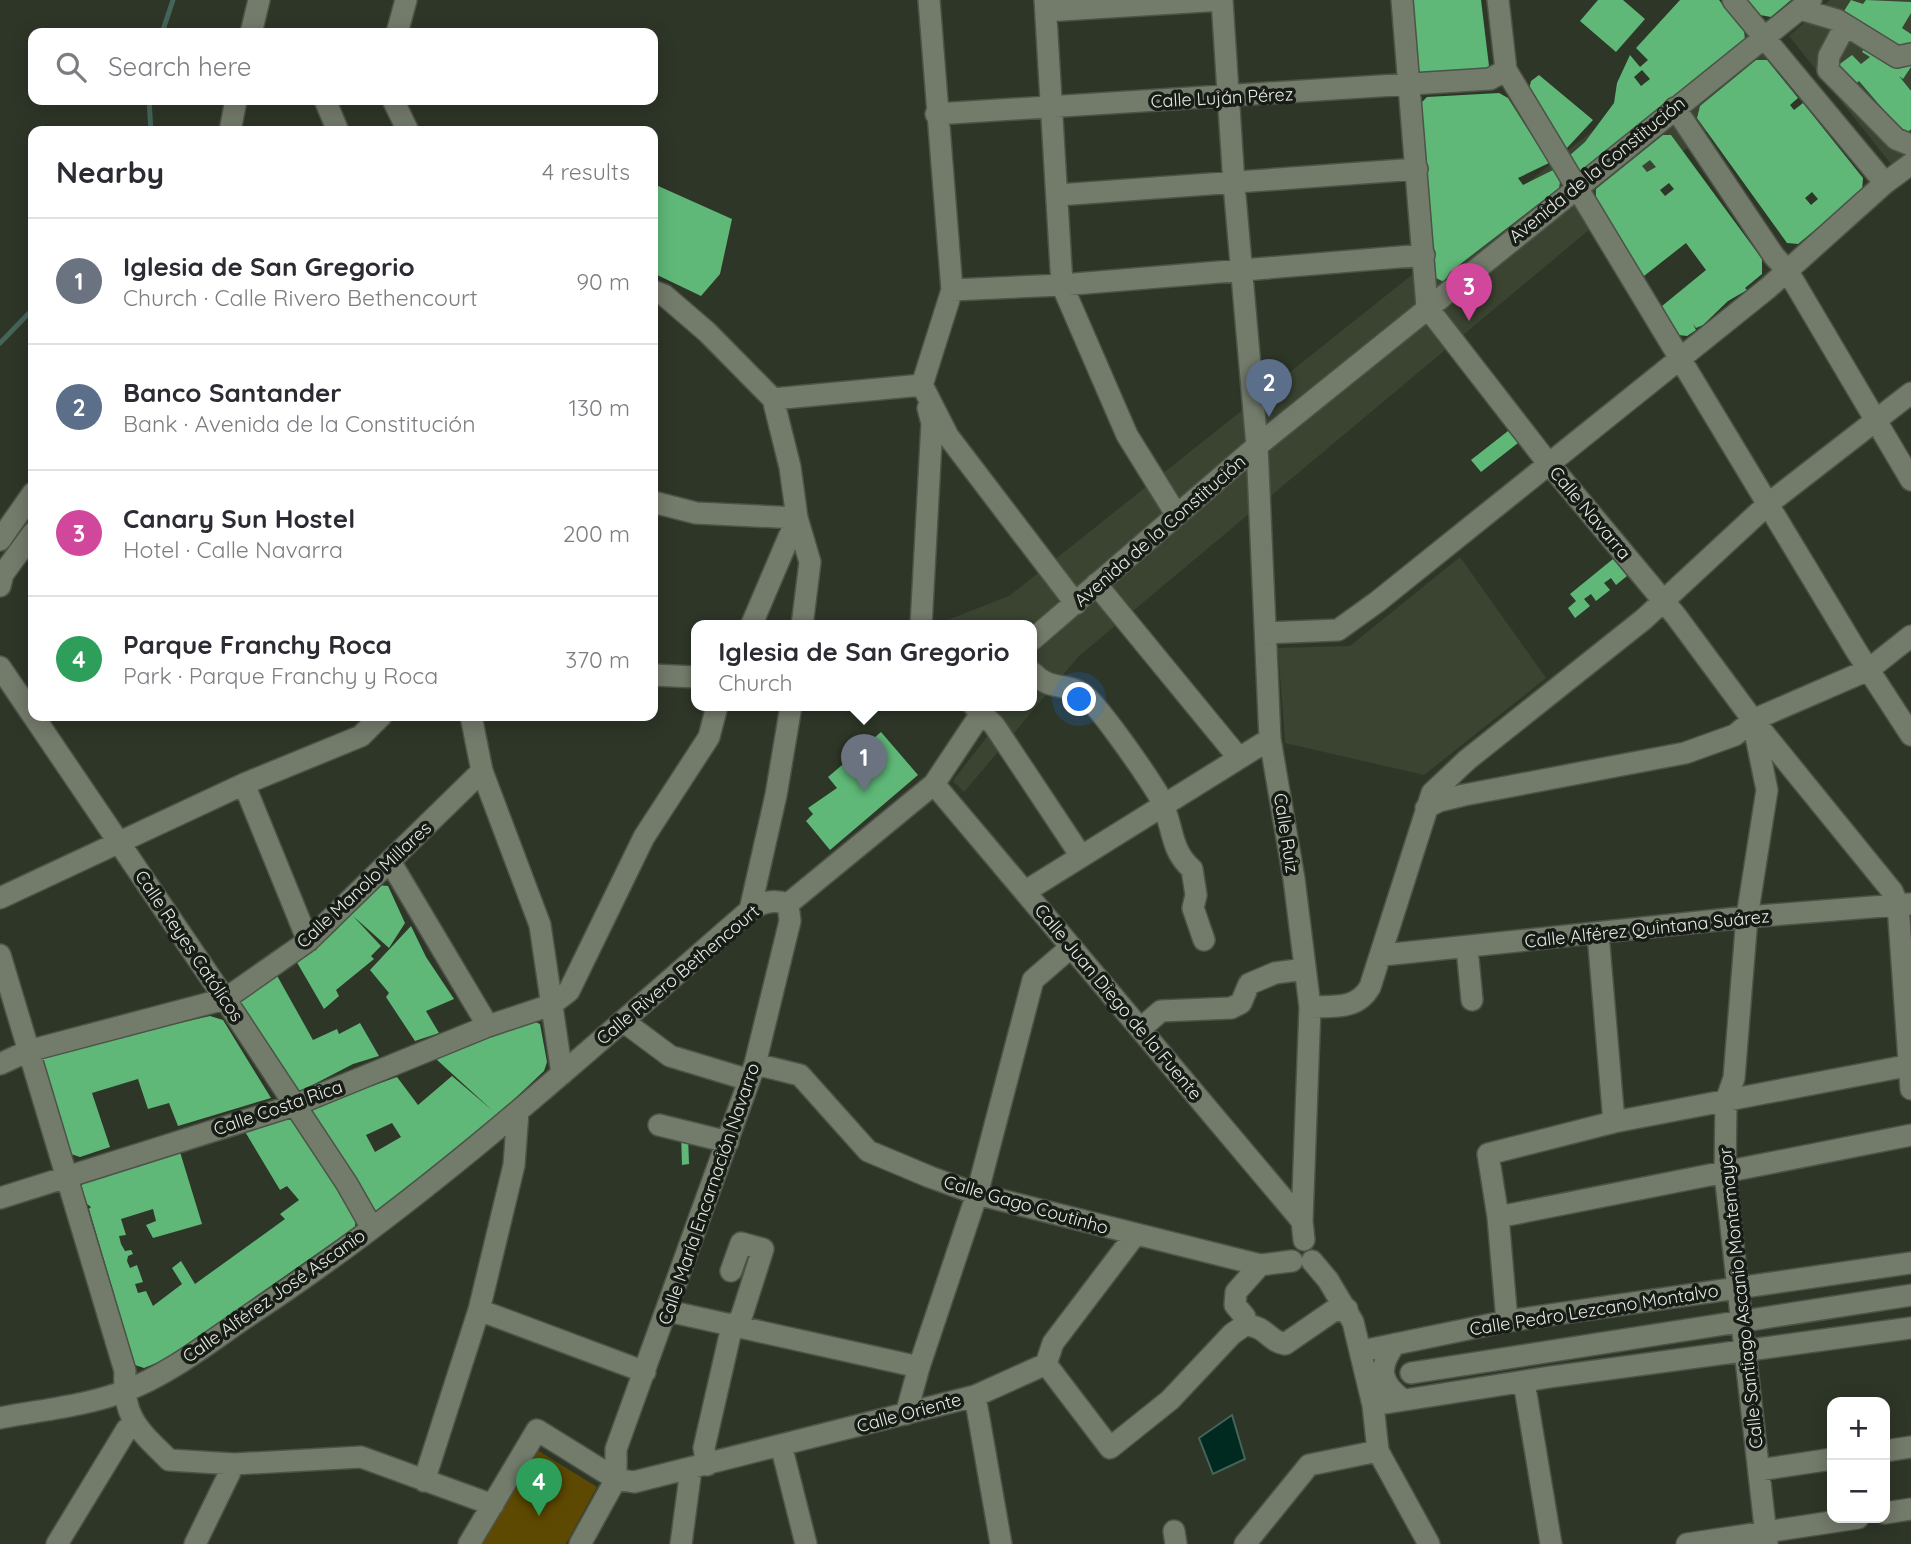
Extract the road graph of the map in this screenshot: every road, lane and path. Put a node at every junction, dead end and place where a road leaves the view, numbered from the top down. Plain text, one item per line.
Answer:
1 (259, 0) edge
2 (268, 0) edge
3 (407, 0) edge
4 (929, 0) edge
5 (1222, 0) edge
6 (1402, 0) edge
7 (1498, 0) edge
8 (1734, 0) edge
9 (1828, 0) edge
10 (1805, 4) edge
11 (1045, 6) edge
12 (1841, 23) junction
13 (252, 28) edge
14 (263, 28) edge
15 (399, 28) edge
16 (1763, 36) junction
17 (1911, 54) edge
18 (1506, 70) junction
19 (1410, 85) junction
20 (1228, 98) junction
21 (235, 105) edge
22 (247, 105) edge
23 (327, 105) edge
24 (395, 105) edge
25 (1051, 107) junction
26 (1675, 108) junction
27 (936, 114) junction
28 (231, 126) edge
29 (243, 126) edge
30 (336, 126) edge
31 (406, 126) edge
32 (1911, 145) edge
33 (1911, 164) edge
34 (1417, 169) junction
35 (1885, 183) junction
36 (1234, 184) junction
37 (1578, 188) junction
38 (1058, 195) junction
39 (1424, 255) junction
40 (1781, 263) junction
41 (1241, 270) junction
42 (1062, 285) junction
43 (952, 290) junction
44 (658, 293) edge
45 (1427, 307) junction
46 (1680, 359) junction
47 (922, 385) junction
48 (1911, 393) edge
49 (773, 399) junction
50 (1876, 423) junction
51 (1257, 446) junction
52 (1548, 463) junction
53 (1911, 480) edge
54 (28, 500) edge
55 (658, 503) edge
56 (1768, 504) junction
57 (1177, 514) junction
58 (797, 518) junction
59 (0, 540) edge
60 (28, 540) edge
61 (1096, 584) junction
62 (0, 586) edge
63 (1664, 601) junction
64 (1076, 604) junction
65 (754, 620) edge
66 (803, 620) edge
67 (921, 620) edge
68 (1266, 633) junction
69 (1037, 636) edge
70 (1911, 636) edge
71 (0, 667) edge
72 (1868, 670) junction
73 (658, 675) edge
74 (691, 677) edge
75 (1037, 677) edge
76 (28, 709) edge
77 (716, 711) edge
78 (790, 711) edge
79 (980, 711) edge
80 (982, 711) edge
81 (1753, 720) junction
82 (36, 721) edge
83 (376, 721) edge
84 (472, 721) edge
85 (1911, 734) edge
86 (1270, 739) junction
87 (1238, 757) junction
88 (482, 771) junction
89 (1452, 773) junction
90 (244, 784) junction
91 (933, 784) junction
92 (1464, 795) junction
93 (1162, 805) junction
94 (1426, 808) junction
95 (118, 842) junction
96 (1081, 856) junction
97 (391, 863) junction
98 (1026, 891) junction
99 (0, 898) edge
100 (788, 904) junction
101 (1905, 905) edge
102 (750, 910) junction
103 (1747, 917) junction
104 (1598, 934) junction
105 (1204, 940) dead end
106 (308, 941) junction
107 (1070, 948) junction
108 (1467, 948) junction
109 (0, 956) edge
110 (1383, 956) junction
111 (1305, 969) junction
112 (225, 999) junction
113 (1472, 1000) dead end
114 (551, 1005) junction
115 (1310, 1007) junction
116 (623, 1021) junction
117 (488, 1027) junction
118 (1140, 1029) junction
119 (28, 1051) junction
120 (0, 1064) edge
121 (1910, 1065) edge
122 (752, 1072) junction
123 (562, 1074) junction
124 (1911, 1089) edge
125 (1726, 1101) junction
126 (295, 1105) junction
127 (518, 1112) junction
128 (1614, 1122) junction
129 (659, 1125) dead end
130 (1911, 1135) edge
131 (728, 1142) junction
132 (1725, 1174) junction
133 (66, 1178) junction
134 (977, 1194) junction
135 (0, 1198) edge
136 (1498, 1217) junction
137 (372, 1228) junction
138 (1303, 1230) junction
139 (1135, 1236) junction
140 (1302, 1261) junction
141 (1911, 1264) edge
142 (1260, 1265) junction
143 (731, 1271) dead end
144 (1738, 1287) junction
145 (1911, 1295) edge
146 (1347, 1309) junction
147 (479, 1310) junction
148 (668, 1311) junction
149 (1507, 1321) junction
150 (1741, 1322) junction
151 (1245, 1325) junction
152 (732, 1326) junction
153 (1911, 1328) edge
154 (1395, 1344) junction
155 (1745, 1350) junction
156 (1362, 1351) junction
157 (1046, 1364) junction
158 (919, 1367) junction
159 (645, 1372) junction
160 (1411, 1373) dead end
161 (1524, 1382) junction
162 (124, 1392) junction
163 (975, 1396) junction
164 (1403, 1400) junction
165 (1373, 1405) junction
166 (906, 1414) junction
167 (0, 1418) edge
168 (134, 1425) junction
169 (780, 1445) junction
170 (1911, 1447) edge
171 (1890, 1450) edge
172 (1378, 1451) junction
173 (1827, 1460) edge
174 (234, 1464) junction
175 (699, 1467) junction
176 (1759, 1470) junction
177 (615, 1479) junction
178 (424, 1480) junction
179 (493, 1505) junction
180 (1911, 1509) edge
181 (1890, 1512) edge
182 (1836, 1523) edge
183 (1767, 1539) edge
184 (57, 1544) edge
185 (195, 1544) edge
186 (469, 1544) edge
187 (580, 1544) edge
188 (681, 1544) edge
189 (806, 1544) edge
190 (1001, 1544) edge
191 (1245, 1544) edge
192 (1429, 1544) edge
193 (1550, 1544) edge
194 (1687, 1544) edge

1 - 13 street
2 - 14 street
3 - 15 street
4 - 27 street
5 - 11 street
5 - 20 street, Calle Ruiz
6 - 19 street
7 - 18 street
8 - 16 street
9 - 12 street
10 - 12 street
10 - 16 street, Avenida de la Constitución
11 - 25 street
12 - 17 street
12 - 32 street
16 - 26 street, Avenida de la Constitución
16 - 35 street
18 - 19 street, Calle Luján Pérez
18 - 37 street
19 - 20 street, Calle Luján Pérez
19 - 34 street
20 - 25 street, Calle Luján Pérez
20 - 36 street, Calle Ruiz
21 - 28 street
22 - 29 street
23 - 30 street
24 - 31 street
25 - 27 street, Calle Luján Pérez
25 - 38 street
26 - 37 street, Avenida de la Constitución
26 - 40 street
27 - 43 street
33 - 35 street
34 - 36 street
34 - 39 street
35 - 40 street
36 - 38 street
36 - 41 street, Calle Ruiz
37 - 45 street, Avenida de la Constitución
37 - 46 street
38 - 42 street
39 - 41 street
39 - 45 street
40 - 46 street
40 - 50 street
41 - 42 street
41 - 51 street, Calle Ruiz
42 - 43 street
42 - 57 street
43 - 47 street
44 - 49 street
45 - 51 street, Avenida de la Constitución
45 - 52 street, Calle Navarra
46 - 52 street
46 - 56 street
47 - 49 street
47 - 64 street
47 - 67 street
48 - 50 street
49 - 58 street
50 - 53 street
50 - 56 street
51 - 57 street, Avenida de la Constitución
51 - 68 street, Calle Ruiz
52 - 63 street, Calle Navarra
52 - 68 street
54 - 59 street
55 - 58 street
56 - 63 street
56 - 72 street
57 - 61 street, Avenida de la Constitución
58 - 65 street
58 - 66 street
60 - 62 street
61 - 64 street, Avenida de la Constitución
61 - 87 street
63 - 81 street, Calle Navarra
63 - 89 street
64 - 69 street, Avenida de la Constitución
68 - 86 street, Calle Ruiz
70 - 72 street
71 - 76 street, Calle Reyes Católicos
72 - 81 street
72 - 85 street
73 - 74 street
75 - 93 street
77 - 114 street
78 - 102 street
79 - 91 street
80 - 96 street
81 - 92 street
81 - 101 street, Calle Navarra
81 - 103 street, Calle Santiago Ascanio Montemayor
82 - 95 street, Calle Reyes Católicos
83 - 90 street
84 - 88 street
86 - 87 street
86 - 111 street, Calle Ruiz
87 - 93 street
88 - 97 street, Calle Manolo Millares
88 - 114 street
89 - 92 street
89 - 94 street
90 - 95 street
90 - 106 street
91 - 98 street, Calle Juan Diego de la Fuente
91 - 100 street
92 - 94 street
93 - 96 street
93 - 105 street
94 - 110 street
95 - 99 street
95 - 112 street, Calle Reyes Católicos
96 - 98 street
97 - 106 street, Calle Manolo Millares
97 - 117 street
98 - 107 street, Calle Juan Diego de la Fuente
100 - 102 street, Calle Rivero Bethencourt
100 - 122 street, Calle María Encarnación Navarro
101 - 103 street, Calle Alférez Quintana Suárez
101 - 121 street
102 - 116 street, Calle Rivero Bethencourt
103 - 104 street, Calle Alférez Quintana Suárez
103 - 125 street, Calle Santiago Ascanio Montemayor
104 - 108 street, Calle Alférez Quintana Suárez
104 - 128 street
106 - 112 street, Calle Manolo Millares
107 - 118 street, Calle Juan Diego de la Fuente
107 - 134 street
108 - 110 street, Calle Alférez Quintana Suárez
108 - 113 street
109 - 119 street
110 - 115 street
111 - 115 street, Calle Ruiz
111 - 118 street
112 - 119 street, Calle Manolo Millares
112 - 126 street, Calle Reyes Católicos
114 - 117 street, Calle Costa Rica
114 - 123 street
115 - 138 street, Calle Ruiz
116 - 122 street, Calle Gago Coutinho
116 - 123 street, Calle Rivero Bethencourt
117 - 126 street, Calle Costa Rica
118 - 138 street, Calle Juan Diego de la Fuente
119 - 120 street, Calle Manolo Millares
119 - 133 street
121 - 124 street
121 - 125 street
122 - 131 street, Calle María Encarnación Navarro
122 - 134 street, Calle Gago Coutinho
123 - 127 street, Calle Rivero Bethencourt
125 - 128 street
125 - 132 street, Calle Santiago Ascanio Montemayor
126 - 133 street, Calle Costa Rica
126 - 137 street, Calle Reyes Católicos
127 - 137 street, Calle Alférez José Ascanio
127 - 147 street
128 - 136 street
129 - 131 street
130 - 132 street
131 - 148 street, Calle María Encarnación Navarro
132 - 136 street
132 - 144 street, Calle Santiago Ascanio Montemayor
133 - 135 street, Calle Costa Rica
133 - 162 street
134 - 139 street, Calle Gago Coutinho
134 - 158 street
136 - 149 street
137 - 162 street, Calle Alférez José Ascanio
138 - 140 street
139 - 142 street, Calle Gago Coutinho
139 - 157 street
140 - 142 street, Calle Gago Coutinho
140 - 146 street
141 - 144 street, Calle Pedro Lezcano Montalvo
142 - 151 street
143 - 152 street
144 - 149 street, Calle Pedro Lezcano Montalvo
144 - 150 street, Calle Santiago Ascanio Montemayor
145 - 150 street
146 - 151 street
146 - 156 street
147 - 159 street
147 - 178 street
148 - 152 street
148 - 159 street, Calle María Encarnación Navarro
149 - 154 street, Calle Pedro Lezcano Montalvo
150 - 155 street, Calle Santiago Ascanio Montemayor
150 - 160 street
151 - 157 street
152 - 158 street
152 - 175 street
153 - 155 street
154 - 156 street, Calle Pedro Lezcano Montalvo
154 - 164 street
155 - 161 street
155 - 176 street, Calle Santiago Ascanio Montemayor
156 - 165 street
157 - 163 street, Calle Oriente
158 - 166 street
159 - 177 street, Calle María Encarnación Navarro
161 - 164 street
161 - 193 street
162 - 167 street, Calle Alférez José Ascanio
162 - 168 street
163 - 166 street, Calle Oriente
163 - 190 street
164 - 165 street
165 - 172 street
166 - 169 street, Calle Oriente
168 - 174 street
168 - 184 street
169 - 175 street, Calle Oriente
169 - 189 street
170 - 171 street
172 - 191 street
172 - 192 street
173 - 176 street
174 - 178 street
174 - 185 street
175 - 177 street, Calle Oriente
175 - 188 street
176 - 183 street, Calle Santiago Ascanio Montemayor
177 - 179 street
177 - 187 street
178 - 179 street
179 - 186 street
180 - 181 street
182 - 183 street
183 - 194 street

